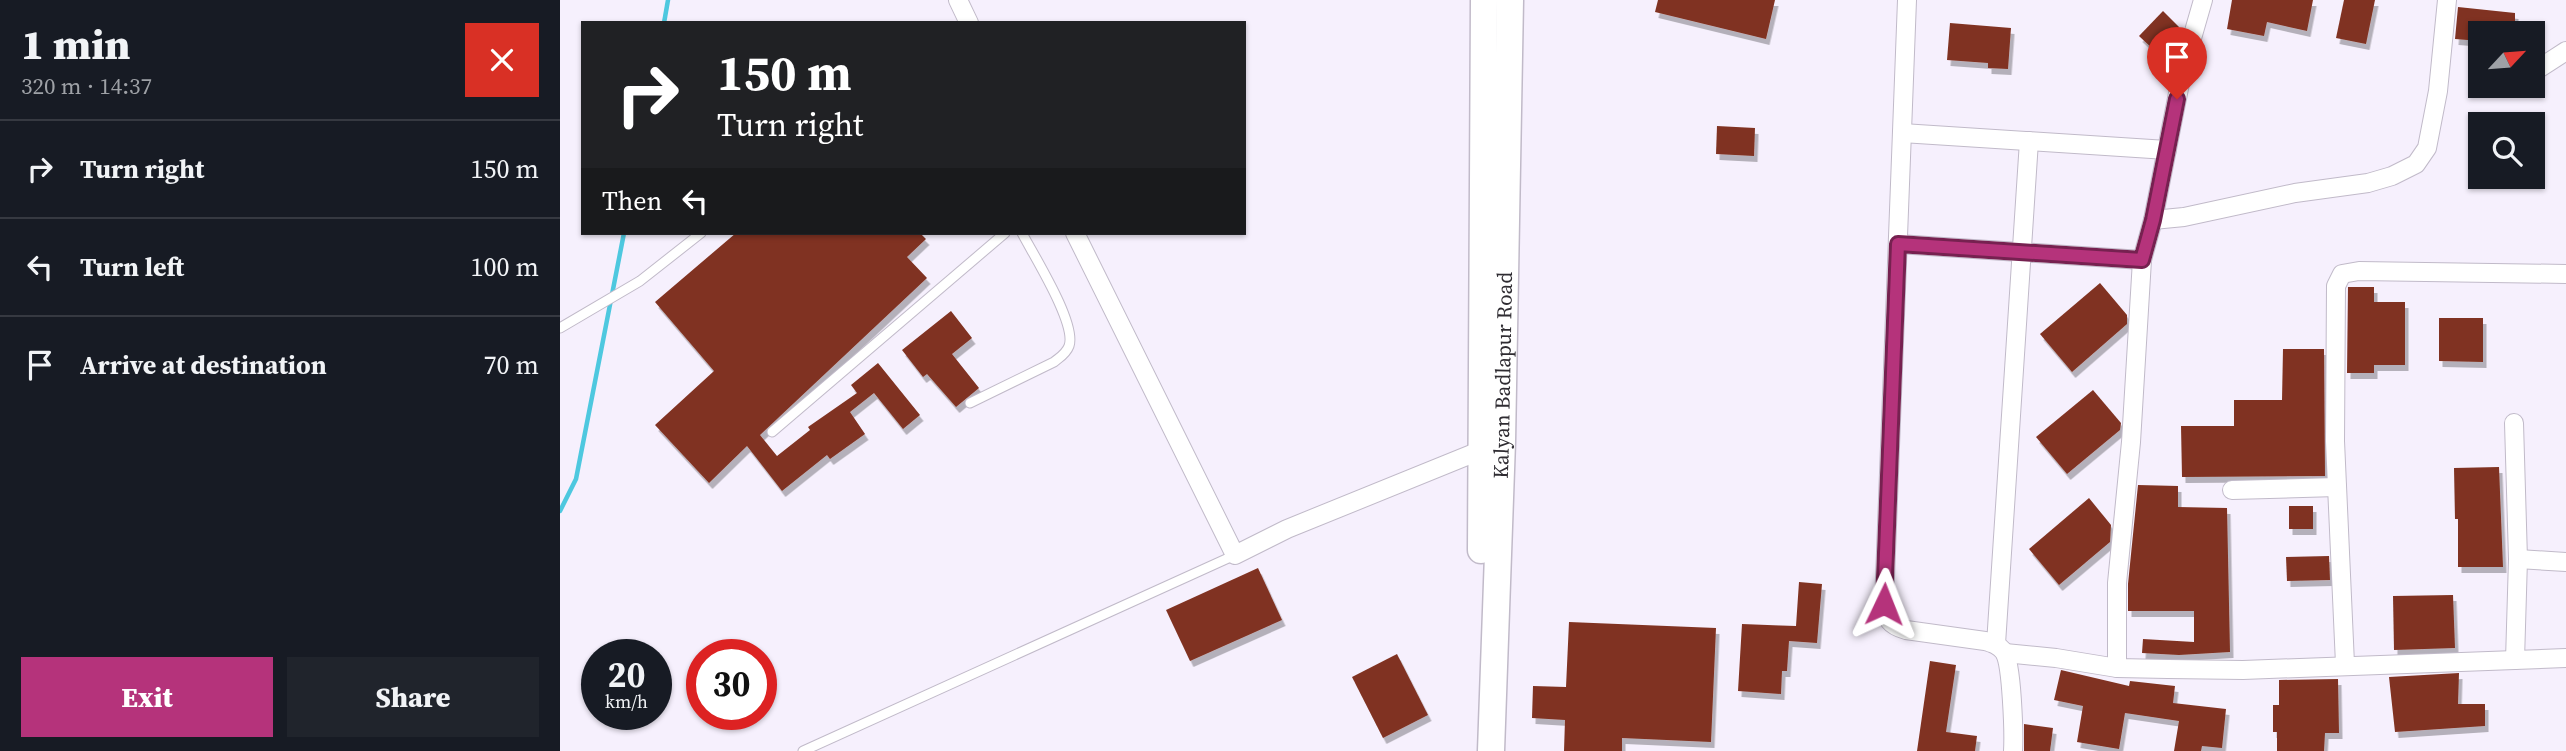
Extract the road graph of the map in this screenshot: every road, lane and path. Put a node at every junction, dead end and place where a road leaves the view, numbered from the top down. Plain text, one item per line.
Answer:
1 (958, 0) edge
2 (1484, 0) edge
3 (1510, 0) edge
4 (1908, 0) edge
5 (2203, 0) edge
6 (2447, 0) edge
7 (968, 21) edge
8 (2566, 51) edge
9 (2545, 65) edge
10 (1902, 133) junction
11 (2029, 141) junction
12 (2167, 150) junction
13 (2153, 220) junction
14 (698, 235) edge
15 (1003, 235) edge
16 (1023, 235) edge
17 (1076, 235) edge
18 (1898, 244) junction
19 (2023, 252) junction
20 (2142, 260) junction
21 (2566, 274) edge
22 (560, 328) edge
23 (970, 403) dead end
24 (2514, 423) dead end
25 (772, 432) dead end
26 (1491, 446) junction
27 (2337, 487) junction
28 (2232, 490) dead end
29 (1235, 555) junction
30 (2518, 559) junction
31 (2566, 562) edge
32 (2000, 649) junction
33 (2566, 658) edge
34 (2515, 660) junction
35 (2345, 664) junction
36 (2117, 668) junction
37 (803, 751) edge
38 (1477, 751) edge
39 (1491, 751) edge
40 (2013, 751) edge

1 - 7 street
2 - 26 main road, Kalyan Badlapur Road
3 - 26 main road, Kalyan Badlapur Road
4 - 10 street
5 - 12 street
6 - 13 street
8 - 9 street
10 - 11 street
10 - 18 street
11 - 12 street
11 - 19 street
12 - 13 street
13 - 20 street
14 - 22 lane
15 - 25 lane
16 - 23 lane
17 - 29 street
18 - 19 street
18 - 32 street
19 - 20 street
19 - 32 street
20 - 36 street
21 - 27 street
24 - 30 street
26 - 29 street
26 - 38 main road, Kalyan Badlapur Road
26 - 39 main road, Kalyan Badlapur Road
27 - 28 street
27 - 35 street
29 - 37 lane
30 - 31 street
30 - 34 street
32 - 36 street
32 - 40 street
33 - 34 street
34 - 35 street
35 - 36 street

